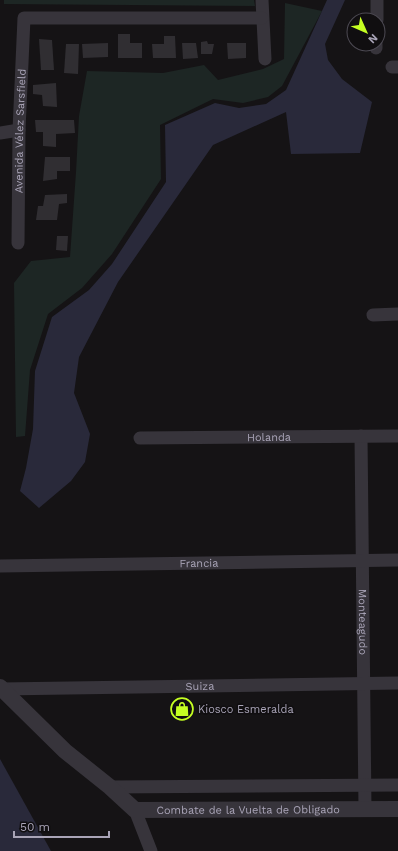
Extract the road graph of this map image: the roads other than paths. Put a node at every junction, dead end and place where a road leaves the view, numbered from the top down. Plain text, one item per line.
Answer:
1 (262, 0) edge
2 (377, 0) edge
3 (377, 12) edge
4 (262, 18) junction
5 (265, 59) dead end
6 (19, 130) junction
7 (0, 133) edge
8 (18, 243) dead end
9 (373, 314) dead end
10 (398, 314) edge
11 (361, 436) junction
12 (398, 436) edge
13 (140, 438) dead end
14 (398, 560) edge
15 (362, 561) junction
16 (0, 566) edge
17 (364, 683) junction
18 (398, 683) edge
19 (1, 688) edge
20 (398, 785) edge
21 (365, 786) junction
22 (110, 787) junction
23 (398, 808) edge
24 (365, 809) junction
25 (135, 810) junction
26 (151, 851) edge

1 - 4 street
2 - 3 street
4 - 5 street
4 - 6 street, Avenida Vélez Sarsfield
6 - 7 street
6 - 8 street, Avenida Vélez Sarsfield
9 - 10 street
11 - 12 street, Holanda
11 - 13 street, Holanda
11 - 15 street, Monteagudo
14 - 15 street, Francia
15 - 16 street, Francia
15 - 17 street, Monteagudo
17 - 18 street, Suiza
17 - 19 street, Suiza
17 - 21 street, Monteagudo
19 - 22 street
20 - 21 street
21 - 22 street
21 - 24 street, Monteagudo
22 - 25 street
23 - 24 street, Combate de la Vuelta de Obligado
24 - 25 street, Combate de la Vuelta de Obligado
25 - 26 street

